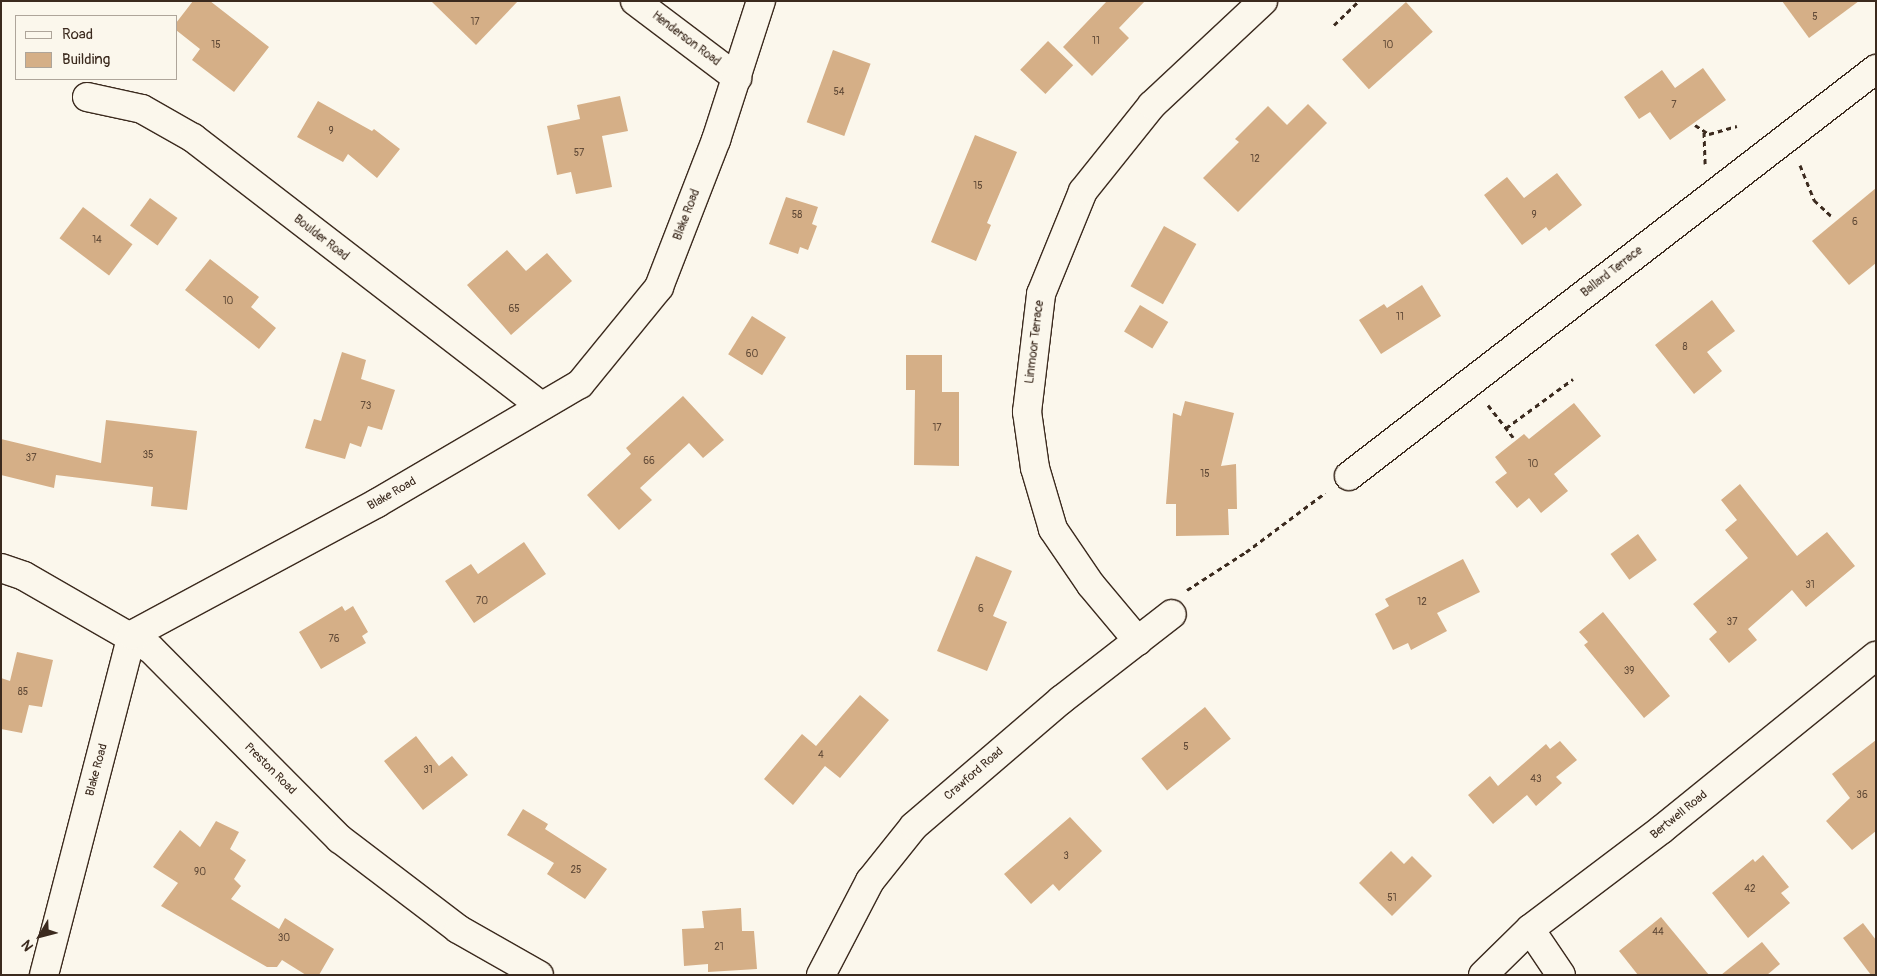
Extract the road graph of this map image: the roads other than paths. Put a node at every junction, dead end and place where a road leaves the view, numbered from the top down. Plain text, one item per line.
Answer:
1 (635, 1) edge
2 (761, 1) edge
3 (1263, 1) edge
4 (1876, 69) edge
5 (737, 78) junction
6 (87, 97) dead end
7 (541, 406) junction
8 (1349, 476) road end
9 (1, 568) edge
10 (1172, 614) road end
11 (132, 635) junction
12 (1138, 641) junction
13 (1876, 656) edge
14 (1530, 928) junction
15 (44, 975) edge
16 (539, 975) edge
17 (821, 975) edge
18 (1483, 975) edge
19 (1561, 975) edge

1 - 5 street, Henderson Road
2 - 5 street, Blake Road
3 - 12 street, Linmoor Terrace
4 - 8 street, Ballard Terrace
5 - 7 street, Blake Road
6 - 7 street, Boulder Road
7 - 11 street, Blake Road
9 - 11 street, Preston Road
10 - 12 street, Crawford Road
11 - 15 street, Blake Road
11 - 16 street, Preston Road
12 - 17 street, Crawford Road
13 - 14 street, Bertwell Road
14 - 18 street, Bertwell Road
14 - 19 street

